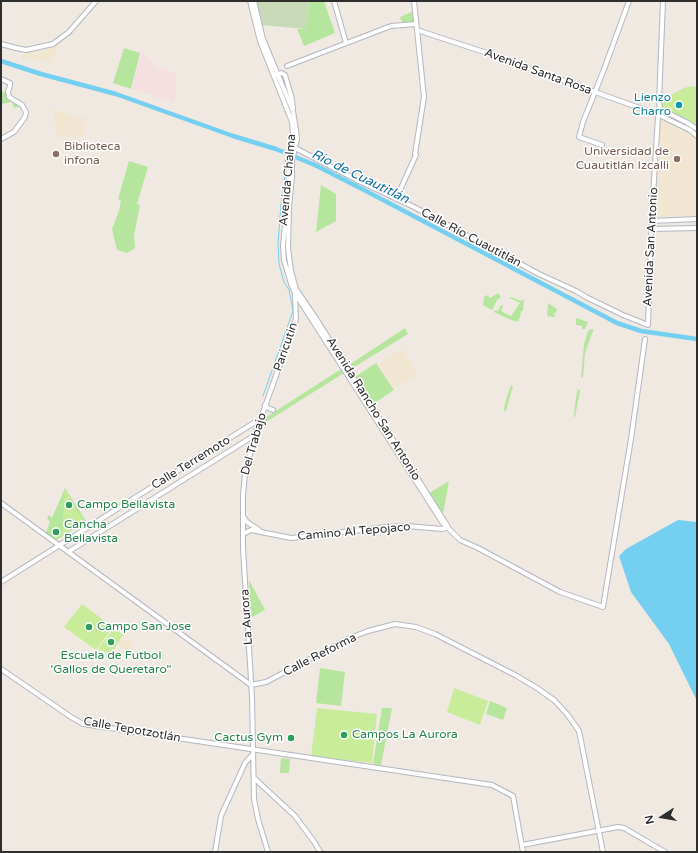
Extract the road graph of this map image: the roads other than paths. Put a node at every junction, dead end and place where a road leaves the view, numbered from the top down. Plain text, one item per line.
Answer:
1 (96, 1) edge
2 (250, 1) edge
3 (254, 1) edge
4 (334, 1) edge
5 (414, 1) edge
6 (629, 1) edge
7 (663, 1) edge
8 (416, 24) junction
9 (417, 30) junction
10 (346, 42) junction
11 (1, 44) edge
12 (287, 66) dead end
13 (276, 75) junction
14 (1, 79) edge
15 (594, 92) junction
16 (660, 109) junction
17 (659, 115) junction
18 (697, 129) edge
19 (697, 136) edge
20 (1, 139) edge
21 (602, 145) dead end
22 (295, 148) junction
23 (291, 156) junction
24 (396, 199) junction
25 (697, 219) edge
26 (652, 221) junction
27 (697, 228) edge
28 (652, 229) junction
29 (295, 290) junction
30 (648, 325) joint
31 (646, 339) dead end
32 (266, 405) junction
33 (273, 410) dead end
34 (261, 418) junction
35 (255, 434) junction
36 (243, 484) joint
37 (1, 503) edge
38 (243, 516) junction
39 (448, 528) junction
40 (259, 531) junction
41 (243, 534) junction
42 (60, 545) junction
43 (68, 552) junction
44 (1, 582) edge
45 (1, 669) edge
46 (251, 685) junction
47 (253, 752) junction
48 (254, 778) junction
49 (598, 830) junction
50 (522, 845) junction
51 (215, 852) edge
52 (268, 852) edge
53 (320, 852) edge
54 (523, 852) edge
55 (603, 852) edge
56 (665, 852) edge

1 - 11 street
2 - 13 street, Avenida Chalma
3 - 13 street, Avenida Chalma
4 - 10 street
5 - 8 street
6 - 15 street
7 - 16 street, Avenida San Antonio
8 - 9 street
8 - 10 street
9 - 15 street, Avenida Santa Rosa
9 - 24 street
10 - 12 street
13 - 22 street, Avenida Chalma
13 - 23 street, Avenida Chalma
14 - 20 street
15 - 17 street, Avenida Santa Rosa
15 - 21 street
16 - 17 street, Avenida San Antonio
16 - 18 street
17 - 19 street, Avenida Santa Rosa
17 - 26 street, Avenida San Antonio
22 - 23 street, Avenida Chalma
22 - 24 street, Calle Río Cuautitlán
23 - 29 street, Avenida Chalma
24 - 30 street, Calle Río Cuautitlán
25 - 26 street
26 - 28 street, Avenida San Antonio
27 - 28 street
28 - 30 street, Avenida San Antonio
29 - 32 street, Paricutin
29 - 39 street, Avenida Rancho San Antonio
31 - 39 street, Avenida Rancho San Antonio
32 - 33 street
32 - 34 street, Del Trabajo
34 - 35 street, Del Trabajo
34 - 42 street, Calle Terremoto
35 - 36 street, Del Trabajo
35 - 43 street, Calle Terremoto
36 - 38 street, La Aurora
37 - 42 street
38 - 40 street, Camino Al Tepojaco
38 - 41 street, La Aurora
39 - 40 street, Camino Al Tepojaco
40 - 41 street, Camino Al Tepojaco
41 - 46 street, La Aurora
42 - 43 street
42 - 44 street, Calle Terremoto
43 - 46 street
45 - 47 street, Calle Tepotzotlán
46 - 47 street, La Aurora
46 - 49 street, Calle Reforma
47 - 48 street, La Aurora
47 - 50 street, Calle Tepotzotlán
47 - 51 street
48 - 52 street, La Aurora
48 - 53 street
49 - 50 street
49 - 55 street, Calle Reforma
49 - 56 street
50 - 54 street, Calle Tepotzotlán

